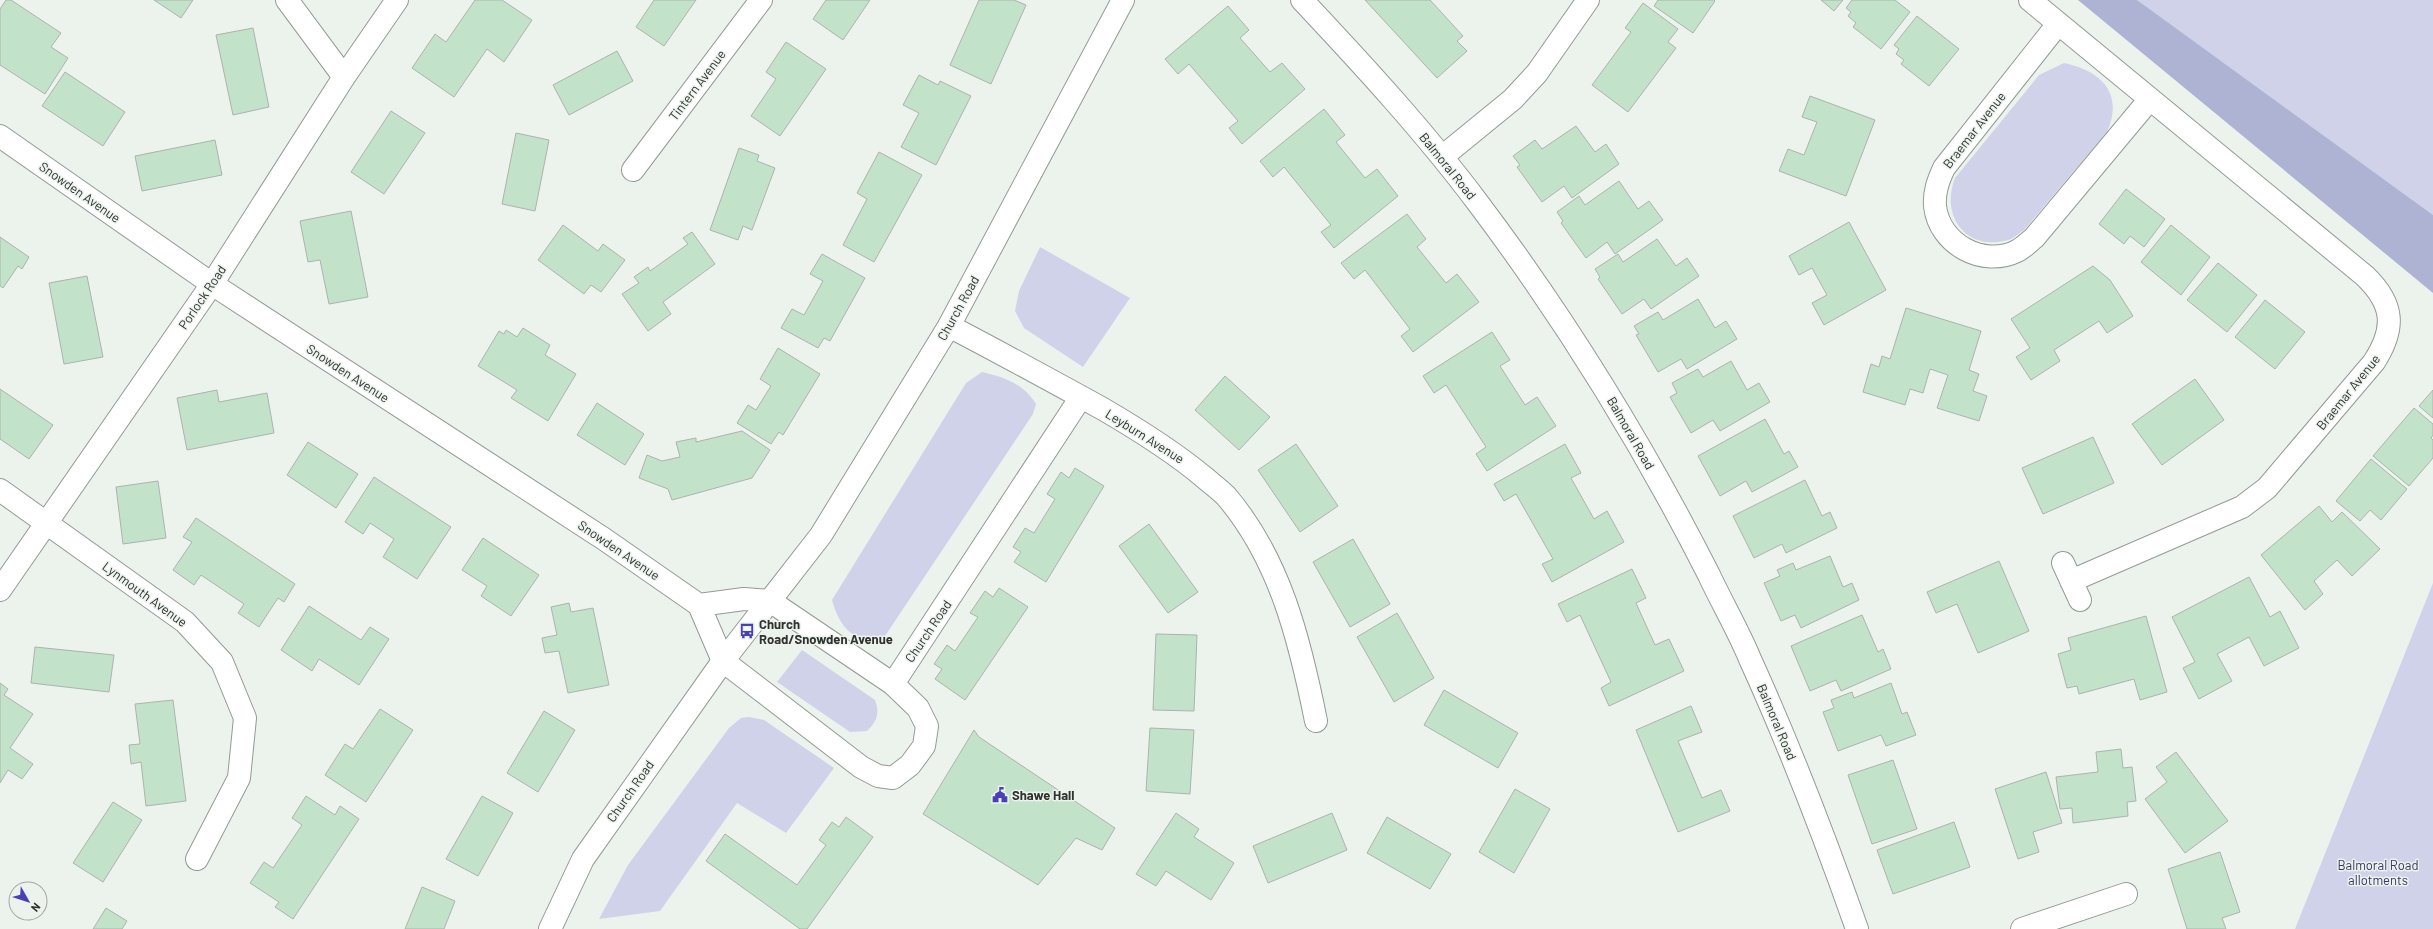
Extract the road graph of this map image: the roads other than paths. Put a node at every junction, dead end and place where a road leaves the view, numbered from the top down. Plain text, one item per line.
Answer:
1 (287, 0) edge
2 (396, 0) edge
3 (761, 0) edge
4 (1123, 0) edge
5 (1302, 0) edge
6 (1588, 0) edge
7 (2030, 0) edge
8 (2058, 24) junction
9 (344, 77) junction
10 (2150, 99) junction
11 (0, 136) edge
12 (1442, 157) junction
13 (633, 170) dead end
14 (212, 284) junction
15 (949, 326) junction
16 (1081, 397) junction
17 (0, 490) edge
18 (46, 522) junction
19 (2071, 581) dead end
20 (0, 590) edge
21 (770, 601) junction
22 (699, 605) junction
23 (723, 661) junction
24 (893, 684) junction
25 (1316, 721) dead end
26 (197, 859) dead end
27 (2126, 894) dead end
28 (550, 929) edge
29 (1857, 929) edge
30 (2022, 929) edge

1 - 9 street
2 - 9 street, Porlock Road
3 - 13 street, Tintern Avenue
4 - 15 street, Church Road
5 - 12 street, Balmoral Road
6 - 12 street
7 - 8 street, Braemar Avenue
8 - 10 street, Braemar Avenue
8 - 10 street, Braemar Avenue
9 - 14 street, Porlock Road
10 - 19 street, Braemar Avenue
11 - 14 street, Snowden Avenue
12 - 29 street, Balmoral Road
14 - 18 street, Porlock Road
14 - 22 street, Snowden Avenue
15 - 16 street, Leyburn Avenue
15 - 21 street, Church Road
16 - 24 street, Church Road
16 - 25 street, Leyburn Avenue
17 - 18 street, Lynmouth Avenue
18 - 20 street, Porlock Road
18 - 26 street, Lynmouth Avenue
21 - 22 street
21 - 23 street, Church Road
21 - 24 street
22 - 23 street
23 - 24 street
23 - 28 street, Church Road
27 - 30 street

